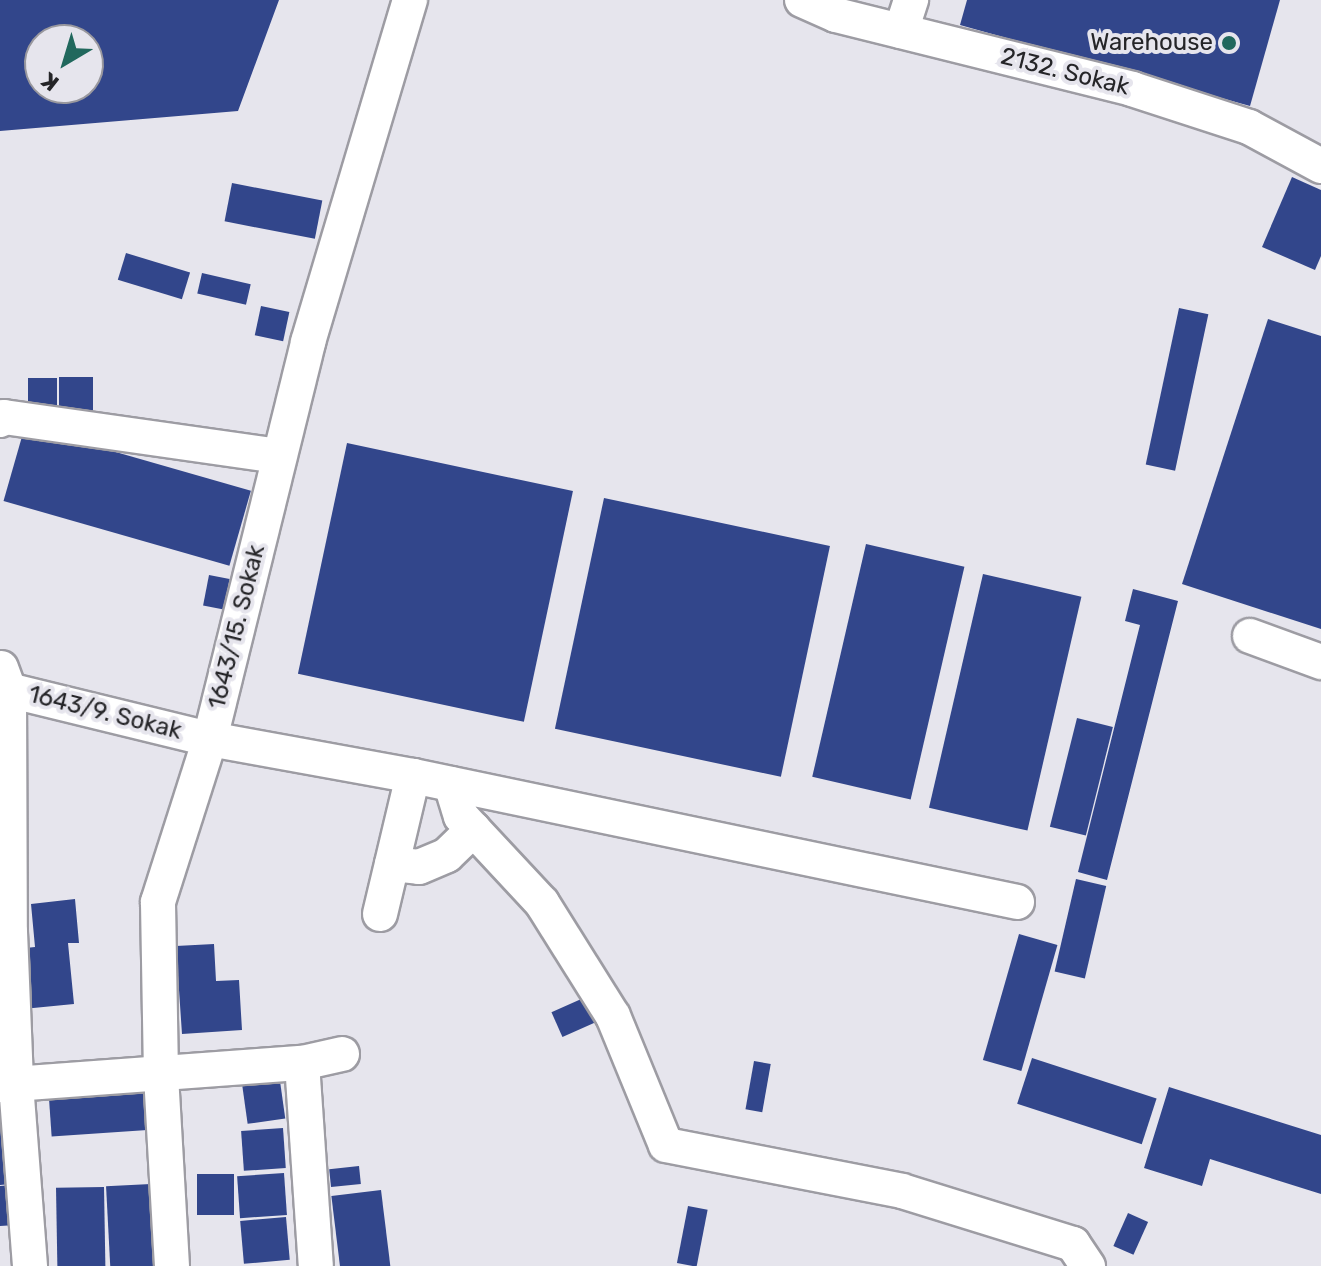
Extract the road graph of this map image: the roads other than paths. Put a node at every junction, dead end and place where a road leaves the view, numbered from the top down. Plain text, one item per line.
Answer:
1 (410, 0) edge
2 (802, 0) edge
3 (906, 16) edge
4 (1321, 166) edge
5 (0, 420) edge
6 (279, 456) junction
7 (1250, 636) dead end
8 (1321, 662) edge
9 (3, 681) edge
10 (210, 739) junction
11 (413, 776) junction
12 (451, 784) junction
13 (474, 829) junction
14 (392, 864) junction
15 (1017, 902) dead end
16 (380, 914) dead end
17 (342, 1054) dead end
18 (302, 1063) junction
19 (161, 1075) junction
20 (8, 1085) edge
21 (30, 1266) edge
22 (172, 1266) edge
23 (316, 1266) edge
24 (1088, 1266) edge

1 - 6 street, 1643/15. Sokak
2 - 3 street, 2132. Sokak
3 - 4 street, 2132. Sokak
5 - 6 street
6 - 10 street, 1643/15. Sokak
7 - 8 street
9 - 10 street, 1643/9. Sokak
9 - 20 street
10 - 11 street, 1643/9. Sokak
10 - 19 street, 1643/15. Sokak
11 - 12 street, 1643/9. Sokak
11 - 14 street
12 - 13 street
12 - 15 street, 1643/9. Sokak
13 - 14 street
13 - 24 street
14 - 16 street
17 - 18 street
18 - 19 street
18 - 23 street
19 - 20 street
19 - 22 street, 1643/15. Sokak
20 - 21 street

